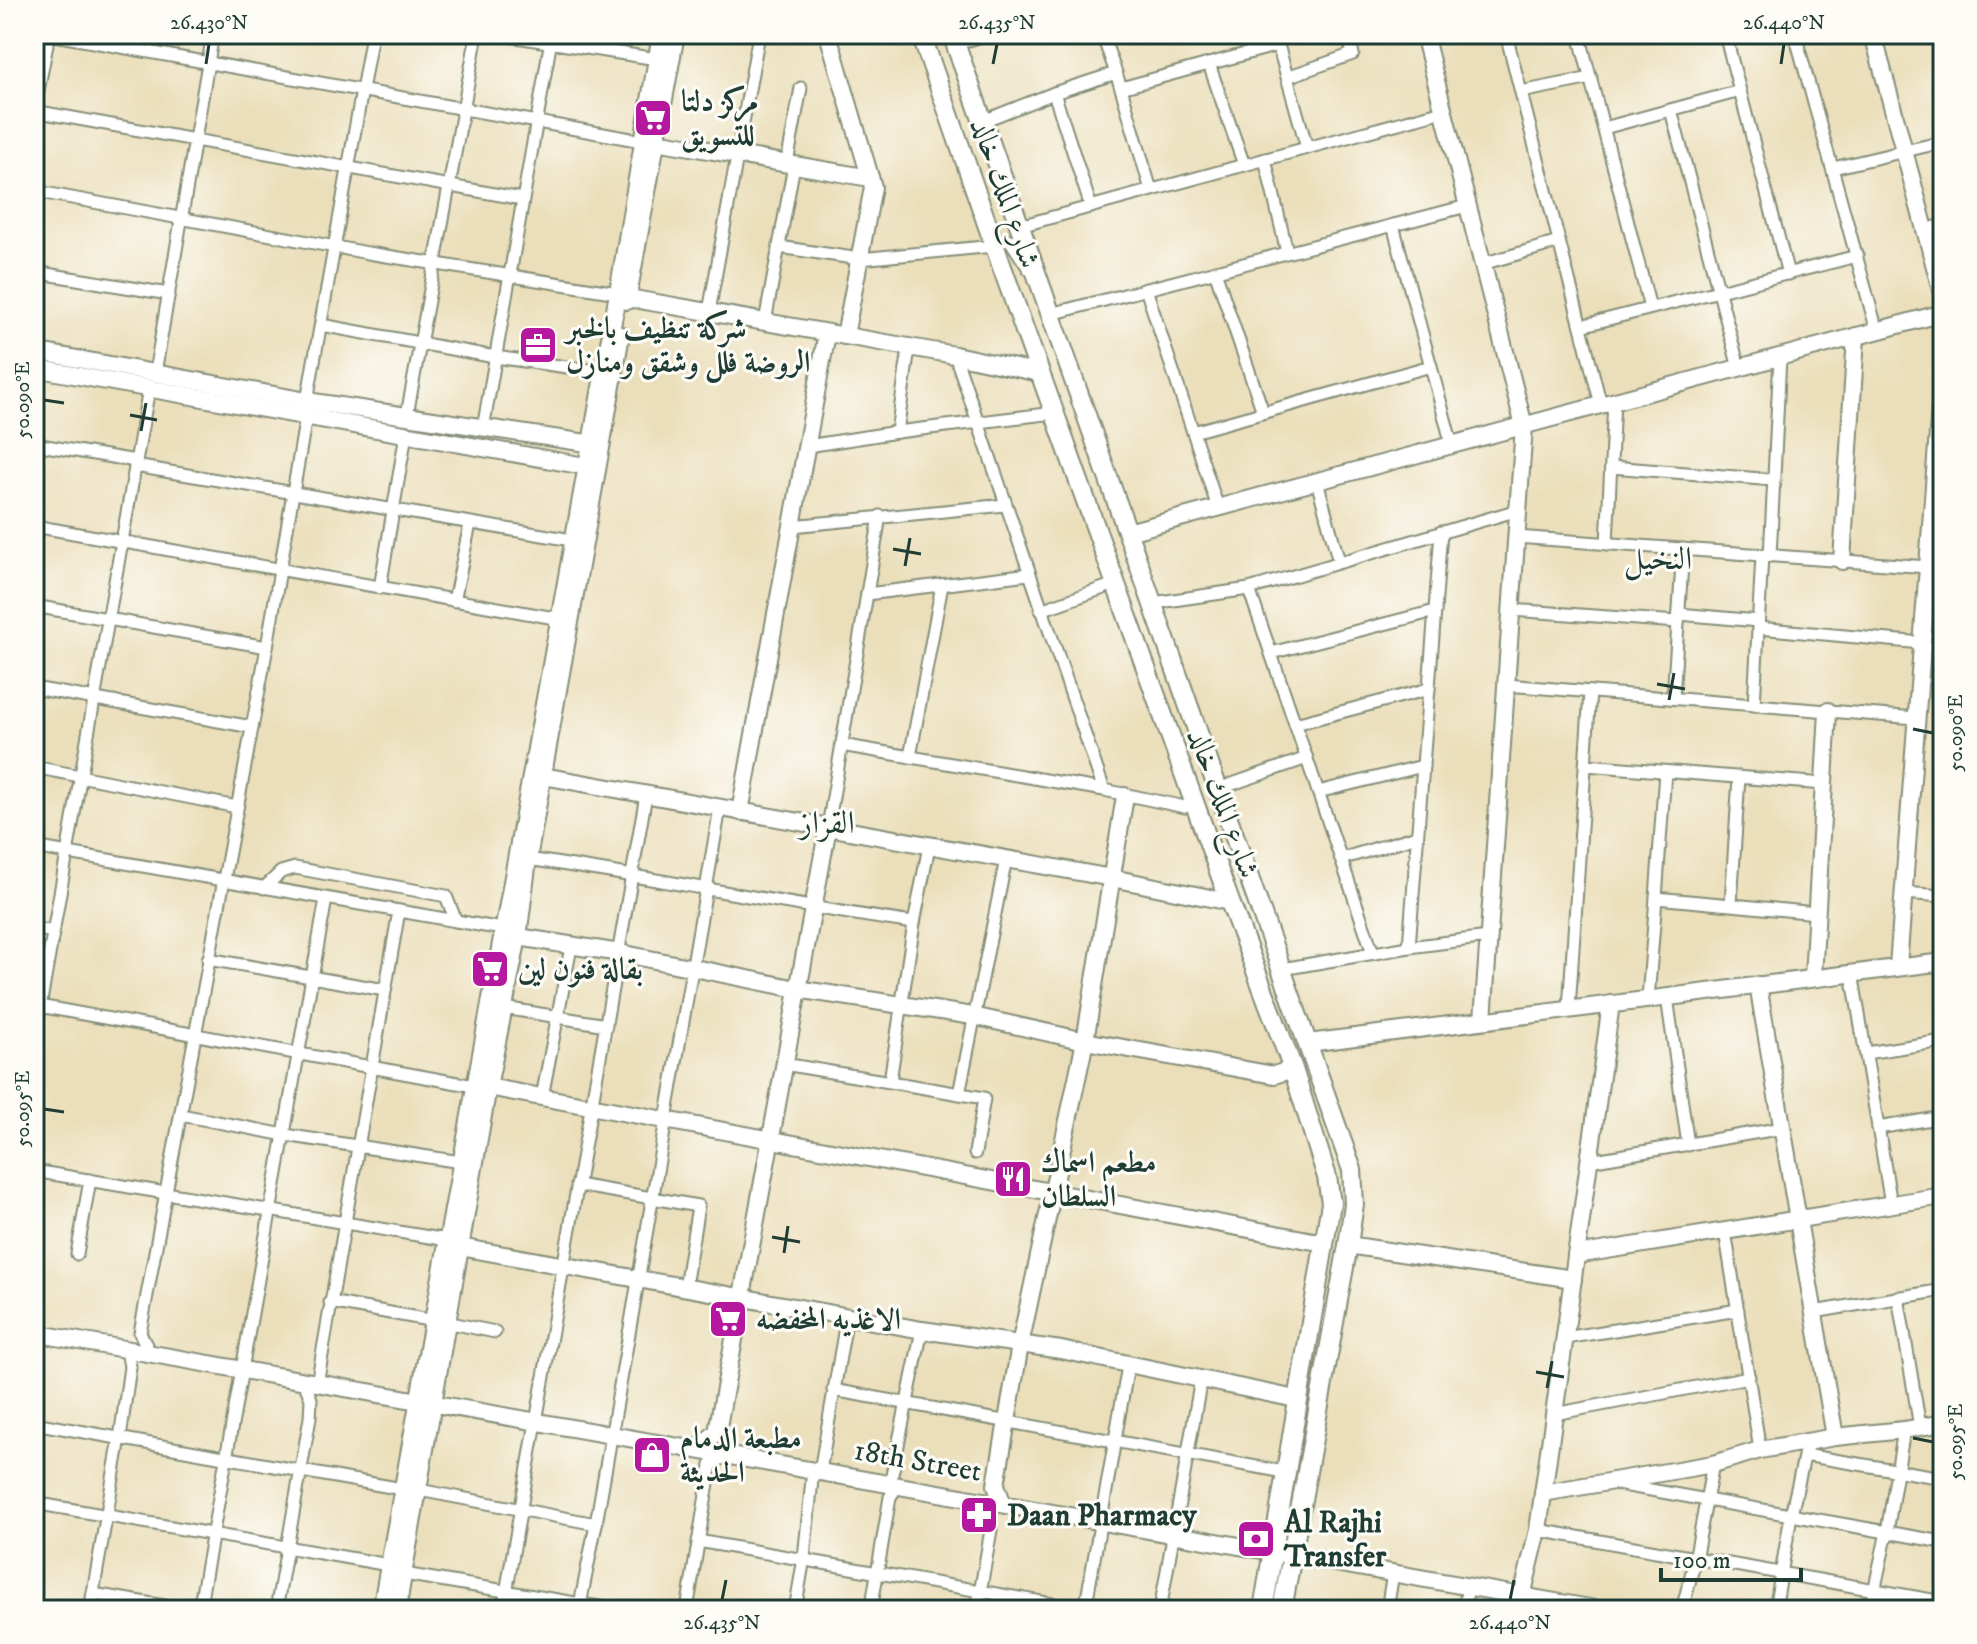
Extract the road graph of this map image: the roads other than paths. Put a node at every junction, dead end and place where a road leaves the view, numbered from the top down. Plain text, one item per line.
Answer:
1 (49, 34) edge
2 (213, 34) edge
3 (372, 34) edge
4 (477, 34) edge
5 (496, 34) edge
6 (661, 34) edge
7 (676, 34) edge
8 (759, 34) edge
9 (828, 34) edge
10 (921, 34) edge
11 (989, 34) edge
12 (1102, 34) edge
13 (1348, 34) edge
14 (1424, 34) edge
15 (1506, 34) edge
16 (1579, 34) edge
17 (1753, 34) edge
18 (1795, 34) edge
19 (1873, 34) edge
20 (1725, 37) edge
21 (551, 39) edge
22 (954, 39) edge
23 (1276, 40) edge
24 (657, 59) junction
25 (208, 62) junction
26 (1209, 64) junction
27 (1116, 73) junction
28 (1287, 77) junction
29 (1591, 78) junction
30 (801, 88) dead end
31 (1121, 88) junction
32 (362, 89) junction
33 (1740, 91) junction
34 (1521, 92) junction
35 (1054, 93) junction
36 (464, 107) junction
37 (1671, 110) junction
38 (34, 111) edge
39 (1443, 111) junction
40 (983, 121) junction
41 (537, 122) junction
42 (1604, 128) junction
43 (195, 140) junction
44 (649, 141) junction
45 (1943, 142) edge
46 (1307, 148) junction
47 (1904, 150) junction
48 (738, 155) junction
49 (1265, 159) junction
50 (791, 164) junction
51 (1244, 165) junction
52 (1833, 168) junction
53 (348, 169) junction
54 (870, 178) junction
55 (448, 184) junction
56 (1151, 190) junction
57 (34, 191) edge
58 (522, 199) junction
59 (1467, 206) junction
60 (1091, 207) junction
61 (182, 217) junction
62 (1393, 225) junction
63 (1943, 225) edge
64 (1020, 226) junction
65 (1925, 230) junction
66 (1559, 242) junction
67 (335, 246) junction
68 (994, 246) junction
69 (779, 247) junction
70 (1287, 252) junction
71 (1857, 256) junction
72 (860, 259) junction
73 (436, 263) junction
74 (1482, 264) junction
75 (1215, 271) junction
76 (34, 272) edge
77 (1788, 274) junction
78 (510, 275) junction
79 (1146, 289) junction
80 (1719, 291) junction
81 (169, 294) junction
82 (623, 295) junction
83 (1943, 297) edge
84 (1650, 308) junction
85 (709, 312) junction
86 (1943, 313) edge
87 (1051, 314) junction
88 (765, 322) junction
89 (321, 325) junction
90 (1581, 326) junction
91 (1877, 331) junction
92 (827, 333) junction
93 (845, 336) junction
94 (1856, 336) junction
95 (421, 344) junction
96 (909, 348) junction
97 (1063, 349) junction
98 (34, 351) edge
99 (955, 355) junction
100 (495, 357) junction
101 (1780, 357) junction
102 (1943, 365) edge
103 (1431, 366) junction
104 (34, 368) edge
105 (1739, 368) junction
106 (603, 372) junction
107 (1039, 373) junction
108 (152, 381) junction
109 (1608, 403) junction
110 (307, 408) junction
111 (1263, 412) junction
112 (1054, 413) junction
113 (407, 415) junction
114 (977, 423) junction
115 (1524, 426) junction
116 (483, 429) junction
117 (897, 432) junction
118 (1193, 432) junction
119 (406, 434) junction
120 (34, 444) edge
121 (595, 444) junction
122 (1452, 445) junction
123 (807, 446) junction
124 (136, 464) junction
125 (591, 467) junction
126 (1611, 467) junction
127 (1774, 480) junction
128 (1317, 481) junction
129 (293, 493) junction
130 (1005, 505) junction
131 (1218, 508) junction
132 (1518, 510) junction
133 (393, 511) junction
134 (880, 516) junction
135 (468, 523) junction
136 (34, 526) edge
137 (792, 526) junction
138 (1128, 532) junction
139 (1441, 532) junction
140 (1516, 537) junction
141 (1936, 537) edge
142 (572, 540) junction
143 (122, 542) junction
144 (1607, 544) junction
145 (1683, 549) junction
146 (1766, 555) junction
147 (1842, 561) junction
148 (1339, 562) junction
149 (1928, 567) junction
150 (280, 570) junction
151 (1029, 574) junction
152 (1115, 584) junction
153 (942, 585) junction
154 (380, 588) junction
155 (1249, 589) junction
156 (867, 594) junction
157 (452, 600) junction
158 (1153, 603) junction
159 (34, 606) edge
160 (1041, 610) junction
161 (1511, 610) junction
162 (1435, 611) junction
163 (1679, 618) junction
164 (108, 620) junction
165 (564, 620) junction
166 (1758, 625) junction
167 (1922, 643) junction
168 (267, 647) junction
169 (1271, 653) junction
170 (1506, 685) junction
171 (34, 688) edge
172 (1429, 689) junction
173 (1590, 692) junction
174 (1673, 698) junction
175 (94, 699) junction
176 (1754, 705) junction
177 (1828, 711) junction
178 (1916, 718) junction
179 (1295, 724) junction
180 (252, 727) junction
181 (841, 745) junction
182 (910, 757) junction
183 (1307, 758) junction
184 (1586, 765) junction
185 (1423, 766) junction
186 (34, 767) edge
187 (1665, 772) junction
188 (80, 775) junction
189 (543, 776) junction
190 (1739, 777) junction
191 (1824, 784) junction
192 (1218, 789) junction
193 (1104, 790) junction
194 (1318, 792) junction
195 (646, 795) junction
196 (1125, 796) junction
197 (1194, 802) junction
198 (237, 807) junction
199 (720, 808) junction
200 (740, 812) junction
201 (828, 827) junction
202 (1417, 836) junction
203 (929, 846) junction
204 (34, 847) edge
205 (67, 853) junction
206 (528, 859) junction
207 (1006, 859) junction
208 (1341, 859) junction
209 (633, 874) junction
210 (1112, 878) junction
211 (223, 881) junction
212 (706, 887) junction
213 (264, 888) junction
214 (1903, 893) junction
215 (1943, 896) edge
216 (1656, 898) junction
217 (326, 899) junction
218 (1230, 902) junction
219 (1731, 904) junction
220 (814, 909) junction
221 (399, 911) junction
222 (1817, 913) junction
223 (456, 921) junction
224 (914, 923) junction
225 (34, 928) edge
226 (502, 929) junction
227 (53, 932) junction
228 (518, 937) junction
229 (1488, 937) junction
230 (571, 947) junction
231 (1409, 947) junction
232 (620, 953) junction
233 (1373, 953) junction
234 (208, 959) junction
235 (1943, 962) edge
236 (692, 966) junction
237 (1898, 967) junction
238 (1282, 969) junction
239 (1852, 973) junction
240 (311, 977) junction
241 (1813, 978) junction
242 (1758, 985) junction
243 (797, 989) junction
244 (385, 990) junction
245 (1667, 997) junction
246 (1648, 999) junction
247 (901, 1004) junction
248 (1611, 1004) junction
249 (37, 1005) edge
250 (504, 1008) junction
251 (1569, 1009) junction
252 (973, 1016) junction
253 (557, 1018) junction
254 (1483, 1020) junction
255 (606, 1025) junction
256 (195, 1036) junction
257 (34, 1041) edge
258 (1085, 1041) junction
259 (1943, 1041) edge
260 (1308, 1043) junction
261 (1866, 1053) junction
262 (297, 1054) junction
263 (784, 1064) junction
264 (372, 1068) junction
265 (1293, 1069) junction
266 (890, 1081) junction
267 (481, 1087) junction
268 (959, 1094) junction
269 (542, 1097) junction
270 (591, 1106) junction
271 (181, 1115) junction
272 (1943, 1117) edge
273 (666, 1122) junction
274 (1783, 1128) junction
275 (1878, 1128) junction
276 (285, 1135) junction
277 (771, 1139) junction
278 (1688, 1145) junction
279 (357, 1146) junction
280 (975, 1153) dead end
281 (1589, 1161) junction
282 (461, 1162) junction
283 (34, 1171) edge
284 (90, 1180) junction
285 (577, 1185) junction
286 (1054, 1191) junction
287 (166, 1193) junction
288 (1943, 1196) edge
289 (651, 1197) junction
290 (1891, 1204) junction
291 (270, 1210) junction
292 (1798, 1219) junction
293 (344, 1224) junction
294 (1725, 1231) junction
295 (453, 1243) junction
296 (1324, 1243) junction
297 (1348, 1245) junction
298 (77, 1254) dead end
299 (1576, 1255) junction
300 (562, 1265) junction
301 (638, 1279) junction
302 (1573, 1279) junction
303 (685, 1287) junction
304 (1943, 1290) edge
305 (740, 1297) junction
306 (1898, 1297) junction
307 (330, 1302) junction
308 (1738, 1310) junction
309 (1814, 1312) junction
310 (847, 1316) junction
311 (440, 1322) junction
312 (922, 1330) junction
313 (495, 1332) dead end
314 (34, 1333) edge
315 (1565, 1338) junction
316 (1020, 1345) junction
317 (127, 1350) junction
318 (150, 1353) junction
319 (1128, 1366) junction
320 (244, 1369) junction
321 (1749, 1377) junction
322 (1201, 1379) junction
323 (310, 1383) junction
324 (833, 1390) junction
325 (1296, 1399) junction
326 (425, 1402) junction
327 (907, 1404) junction
328 (1554, 1414) junction
329 (537, 1421) junction
330 (1007, 1421) junction
331 (34, 1423) edge
332 (1943, 1423) edge
333 (1912, 1429) junction
334 (610, 1433) junction
335 (1835, 1437) junction
336 (120, 1438) junction
337 (1115, 1440) junction
338 (697, 1449) junction
339 (1806, 1449) junction
340 (1760, 1450) junction
341 (727, 1455) junction
342 (1186, 1455) junction
343 (226, 1458) junction
344 (1713, 1464) junction
345 (1898, 1469) junction
346 (300, 1470) junction
347 (817, 1470) junction
348 (1284, 1472) junction
349 (1943, 1478) edge
350 (1607, 1482) junction
351 (894, 1484) junction
352 (411, 1490) junction
353 (1543, 1493) junction
354 (979, 1499) junction
355 (1706, 1500) junction
356 (1002, 1502) junction
357 (34, 1503) edge
358 (522, 1511) junction
359 (1791, 1515) junction
360 (107, 1516) junction
361 (1101, 1521) junction
362 (596, 1524) junction
363 (1538, 1530) junction
364 (1887, 1532) junction
365 (212, 1533) junction
366 (1175, 1535) junction
367 (698, 1541) junction
368 (1943, 1542) edge
369 (289, 1546) junction
370 (1271, 1551) junction
371 (1293, 1555) junction
372 (804, 1558) junction
373 (1695, 1560) junction
374 (389, 1565) junction
375 (877, 1573) junction
376 (1393, 1573) junction
377 (404, 1574) junction
378 (1780, 1574) junction
379 (1468, 1586) junction
380 (507, 1591) junction
381 (980, 1591) junction
382 (1874, 1591) junction
383 (93, 1594) junction
384 (1522, 1596) junction
385 (1943, 1602) edge
386 (579, 1607) edge
387 (1567, 1607) edge
388 (90, 1610) edge
389 (189, 1610) edge
390 (199, 1610) edge
391 (276, 1610) edge
392 (381, 1610) edge
393 (397, 1610) edge
394 (503, 1610) edge
395 (617, 1610) edge
396 (687, 1610) edge
397 (795, 1610) edge
398 (871, 1610) edge
399 (977, 1610) edge
400 (1086, 1610) edge
401 (1160, 1610) edge
402 (1263, 1610) edge
403 (1282, 1610) edge
404 (1387, 1610) edge
405 (1464, 1610) edge
406 (1601, 1610) edge
407 (1682, 1610) edge
408 (1775, 1610) edge
409 (1870, 1610) edge

1 - 25 street
1 - 38 street
2 - 25 street
3 - 32 street
4 - 36 street
5 - 21 street
6 - 24 street
7 - 44 street
8 - 48 street
9 - 54 street
10 - 68 main road, شارع الملك خالد
11 - 22 street
12 - 27 street
13 - 28 street
14 - 39 street
15 - 34 street
16 - 29 street
17 - 20 street
18 - 52 street
19 - 47 street
20 - 33 street
21 - 24 street
21 - 41 street
22 - 40 main road, شارع الملك خالد
23 - 26 street
23 - 28 street
24 - 44 street
25 - 32 street
25 - 43 street
26 - 31 street
26 - 51 street
27 - 31 street
27 - 35 street
28 - 46 street
29 - 34 street
29 - 42 street
30 - 50 street
31 - 56 street
32 - 36 street
32 - 53 street
33 - 37 street
33 - 77 street
34 - 66 street
35 - 40 street
35 - 60 street
36 - 41 street
36 - 55 street
37 - 42 street
37 - 80 street
38 - 43 street
39 - 46 street
39 - 59 street
40 - 64 main road, شارع الملك خالد
41 - 44 street
41 - 58 street
42 - 84 street
43 - 53 street
43 - 61 street
44 - 48 street
44 - 82 street
45 - 47 street
46 - 49 street
47 - 52 street
47 - 65 street
48 - 50 street
48 - 85 street
49 - 51 street
49 - 70 street
50 - 54 street
50 - 69 street
51 - 56 street
52 - 71 street
53 - 55 street
53 - 67 street
54 - 72 street
55 - 58 street
55 - 73 street
56 - 60 street
57 - 61 street
58 - 78 street
59 - 62 street
59 - 74 street
60 - 64 street
61 - 67 street
61 - 81 street
62 - 70 street
62 - 103 street
63 - 65 street
64 - 87 main road, شارع الملك خالد
65 - 83 street
66 - 74 street
66 - 90 street
67 - 73 street
67 - 89 street
68 - 72 street
68 - 97 street
68 - 107 main road, شارع الملك خالد
69 - 72 street
69 - 88 street
70 - 75 street
71 - 77 street
71 - 91 street
72 - 93 street
73 - 78 street
73 - 95 street
74 - 115 street
75 - 79 street
75 - 111 street
76 - 81 street
77 - 80 street
78 - 82 street
78 - 100 street
79 - 87 street
79 - 118 street
80 - 84 street
80 - 105 street
81 - 108 street
82 - 85 street
82 - 106 street
82 - 121 street
84 - 90 street
85 - 88 street
86 - 91 street
87 - 97 main road, شارع الملك خالد
88 - 92 street
89 - 95 street
89 - 110 street
90 - 109 street
91 - 94 street
92 - 93 street
92 - 123 street
93 - 96 street
94 - 101 street
94 - 147 street
95 - 100 street
95 - 113 street
96 - 99 street
96 - 117 street
97 - 138 main road, شارع الملك خالد
98 - 108 street
99 - 107 street
99 - 114 street
100 - 106 street
100 - 116 street
101 - 105 street
101 - 127 street
102 - 141 street
103 - 111 street
103 - 122 street
104 - 108 street
105 - 109 street
106 - 121 street
107 - 112 main road, شارع الملك خالد
108 - 110 street
108 - 124 street
109 - 115 street
109 - 126 street
110 - 113 street
110 - 119 street
110 - 129 street
111 - 118 street
112 - 114 street
112 - 152 main road, شارع الملك خالد
113 - 116 street
114 - 117 street
114 - 130 street
115 - 122 street
115 - 132 street
116 - 121 street
117 - 123 street
118 - 131 street
119 - 125 street
119 - 133 street
120 - 124 street
121 - 125 street
122 - 128 street
123 - 137 street
124 - 129 street
124 - 143 street
125 - 142 street
125 - 165 street
126 - 127 street
126 - 144 street
127 - 146 street
128 - 131 street
128 - 148 street
129 - 133 street
129 - 150 street
130 - 134 street
130 - 151 street
131 - 138 street
132 - 139 street
132 - 140 street
133 - 135 street
133 - 154 street
134 - 137 street
134 - 156 street
135 - 142 street
135 - 157 street
136 - 143 street
137 - 200 street
138 - 158 main road, شارع الملك خالد
139 - 148 street
139 - 162 street
140 - 144 street
140 - 161 street
141 - 149 street
142 - 165 street
143 - 150 street
143 - 164 street
144 - 145 street
145 - 146 street
145 - 163 street
146 - 147 street
146 - 166 street
147 - 149 street
148 - 155 street
149 - 167 street
150 - 154 street
150 - 168 street
151 - 153 street
151 - 160 street
152 - 160 street
152 - 197 main road, شارع الملك خالد
153 - 156 street
153 - 182 street
154 - 157 street
155 - 158 street
155 - 169 street
156 - 181 street
157 - 165 street
158 - 192 main road, شارع الملك خالد
159 - 164 street
160 - 193 street
161 - 163 street
161 - 170 street
162 - 169 street
162 - 172 street
163 - 166 street
163 - 174 street
164 - 168 street
164 - 175 street
165 - 189 street
165 - 226 street
166 - 167 street
166 - 176 street
167 - 178 street
168 - 180 street
169 - 179 street
170 - 173 street
170 - 229 street
171 - 175 street
172 - 179 street
172 - 185 street
173 - 174 street
173 - 184 street
174 - 176 street
175 - 180 street
175 - 188 street
176 - 177 street
177 - 178 street
177 - 191 street
178 - 214 street
179 - 183 street
180 - 198 street
181 - 182 street
181 - 201 street
182 - 193 street
183 - 192 street
183 - 194 street
184 - 187 street
184 - 251 street
185 - 194 street
185 - 202 street
186 - 188 street
187 - 190 street
187 - 216 street
188 - 198 street
188 - 205 street
189 - 195 street
189 - 206 street
190 - 191 street
190 - 219 street
191 - 222 street
192 - 238 main road, شارع الملك خالد
193 - 196 street
194 - 208 street
195 - 199 street
195 - 209 street
196 - 197 street
196 - 210 street
197 - 218 main road, شارع الملك خالد
198 - 211 street
199 - 200 street
199 - 212 street
200 - 201 street
201 - 203 street
201 - 220 street
202 - 208 street
202 - 231 street
203 - 207 street
203 - 224 street
204 - 205 street
205 - 211 street
205 - 227 street
206 - 209 street
206 - 228 street
207 - 210 street
207 - 252 street
208 - 233 street
209 - 212 street
209 - 232 street
210 - 218 street
210 - 258 street
211 - 213 street
211 - 234 street
212 - 220 street
212 - 236 street
213 - 217 street
213 - 223 street
214 - 215 street
214 - 237 street
216 - 219 street
216 - 246 street
217 - 221 street
217 - 240 street
218 - 265 main road, شارع الملك خالد
219 - 222 street
220 - 224 street
220 - 243 street
221 - 223 street
221 - 244 street
222 - 241 street
223 - 226 street
224 - 247 street
225 - 227 street
226 - 267 street
227 - 249 street
228 - 230 street
228 - 250 street
229 - 231 street
229 - 254 street
230 - 232 street
230 - 253 street
231 - 233 street
232 - 236 street
232 - 255 street
233 - 238 street
234 - 240 street
234 - 256 street
235 - 237 street
236 - 243 street
236 - 273 street
237 - 239 street
238 - 260 main road, شارع الملك خالد
239 - 241 street
239 - 261 street
240 - 244 street
240 - 262 street
241 - 242 street
242 - 245 street
242 - 274 street
243 - 247 street
243 - 263 street
244 - 264 street
245 - 246 street
245 - 278 street
246 - 248 street
247 - 252 street
247 - 266 street
248 - 251 street
248 - 281 street
249 - 256 street
249 - 257 street
250 - 253 street
250 - 267 street
251 - 254 street
252 - 258 street
252 - 268 street
253 - 255 street
253 - 269 street
254 - 260 street
255 - 270 street
256 - 262 street
256 - 271 street
258 - 265 street
258 - 286 street
259 - 261 street
260 - 297 main road, شارع الملك خالد
261 - 275 street
262 - 264 street
262 - 276 street
263 - 266 street
263 - 277 street
264 - 267 street
264 - 279 street
265 - 296 main road, شارع الملك خالد
266 - 268 street
267 - 269 street
267 - 282 street
267 - 295 street
268 - 280 street
269 - 270 street
270 - 273 street
270 - 285 street
271 - 276 street
271 - 287 street
272 - 275 street
273 - 277 street
273 - 289 street
274 - 278 street
274 - 292 street
275 - 290 street
276 - 279 street
276 - 291 street
277 - 286 street
277 - 305 street
278 - 281 street
279 - 282 street
279 - 293 street
281 - 299 street
282 - 295 street
283 - 284 street
284 - 287 street
284 - 298 street
285 - 289 street
285 - 300 street
286 - 296 street
286 - 316 street
287 - 291 street
287 - 318 street
288 - 290 street
289 - 301 street
289 - 303 street
290 - 292 street
291 - 293 street
291 - 320 street
292 - 294 street
292 - 309 street
293 - 295 street
293 - 307 street
294 - 299 street
294 - 308 street
295 - 300 street
295 - 311 street
296 - 325 main road, شارع الملك خالد
297 - 302 street
297 - 371 main road, شارع الملك خالد
299 - 302 street
300 - 301 street
300 - 329 street
301 - 303 street
301 - 334 street
302 - 315 street
303 - 305 street
304 - 306 street
305 - 310 street
305 - 338 street
306 - 309 street
306 - 333 street
307 - 311 street
307 - 323 street
308 - 315 street
308 - 321 street
309 - 335 street
310 - 312 street
310 - 324 street
311 - 313 street
311 - 326 street
312 - 316 street
312 - 327 street
314 - 317 street, 18th Street
315 - 328 street
316 - 319 street
316 - 330 street
317 - 318 street, 18th Street
317 - 336 street
318 - 320 street, 18th Street
319 - 322 street
319 - 337 street
320 - 323 street, 18th Street
320 - 343 street
321 - 328 street
321 - 340 street
322 - 325 street
322 - 342 street
323 - 326 street, 18th Street
323 - 346 street
324 - 327 street
324 - 347 street
325 - 348 main road, شارع الملك خالد
326 - 329 street, 18th Street
326 - 352 street
327 - 330 street
327 - 351 street
328 - 353 street
329 - 334 street, 18th Street
329 - 358 street
330 - 337 street
330 - 356 street
331 - 336 street
332 - 333 street
333 - 335 street
333 - 345 street
334 - 338 street, 18th Street
334 - 362 street
335 - 339 street
336 - 343 street
336 - 360 street
337 - 342 street
337 - 361 street
338 - 341 street, 18th Street
339 - 340 street
339 - 345 street
339 - 359 street
340 - 344 street
341 - 347 street, 18th Street
341 - 367 street
342 - 348 street
342 - 366 street
343 - 346 street
343 - 365 street
344 - 350 street
344 - 355 street
345 - 349 street
345 - 364 street
346 - 352 street
346 - 369 street
347 - 351 street, 18th Street
347 - 372 street
348 - 370 main road, شارع الملك خالد
350 - 353 street
350 - 355 street
351 - 354 street, 18th Street
351 - 375 street
352 - 358 street
352 - 374 street
352 - 377 street
353 - 363 street
354 - 356 street, 18th Street
354 - 381 street
355 - 359 street
355 - 373 street
356 - 361 street, 18th Street
357 - 360 street
358 - 362 street
358 - 380 street
359 - 364 street
359 - 378 street
360 - 365 street
360 - 383 street
361 - 366 street, 18th Street
361 - 400 street
362 - 386 street
363 - 373 street
363 - 384 street
364 - 368 street
364 - 382 street
365 - 369 street
365 - 390 street
366 - 370 street, 18th Street
366 - 401 street
367 - 372 street
367 - 396 street
369 - 374 street
369 - 391 street
370 - 371 street, 18th Street
370 - 402 main road, شارع الملك خالد
371 - 376 street, 18th Street
371 - 403 main road, شارع الملك خالد
372 - 375 street
372 - 397 street
373 - 378 street
373 - 407 street
374 - 392 street
375 - 381 street
375 - 398 street
376 - 379 street, 18th Street
376 - 404 street
377 - 380 street
377 - 393 street
378 - 382 street
378 - 408 street
379 - 384 street, 18th Street
379 - 405 street
380 - 386 street
380 - 394 street
381 - 399 street
381 - 400 street
382 - 385 street
382 - 409 street
383 - 388 street
383 - 389 street
384 - 387 street, 18th Street
386 - 395 street
387 - 406 street, 18th Street

